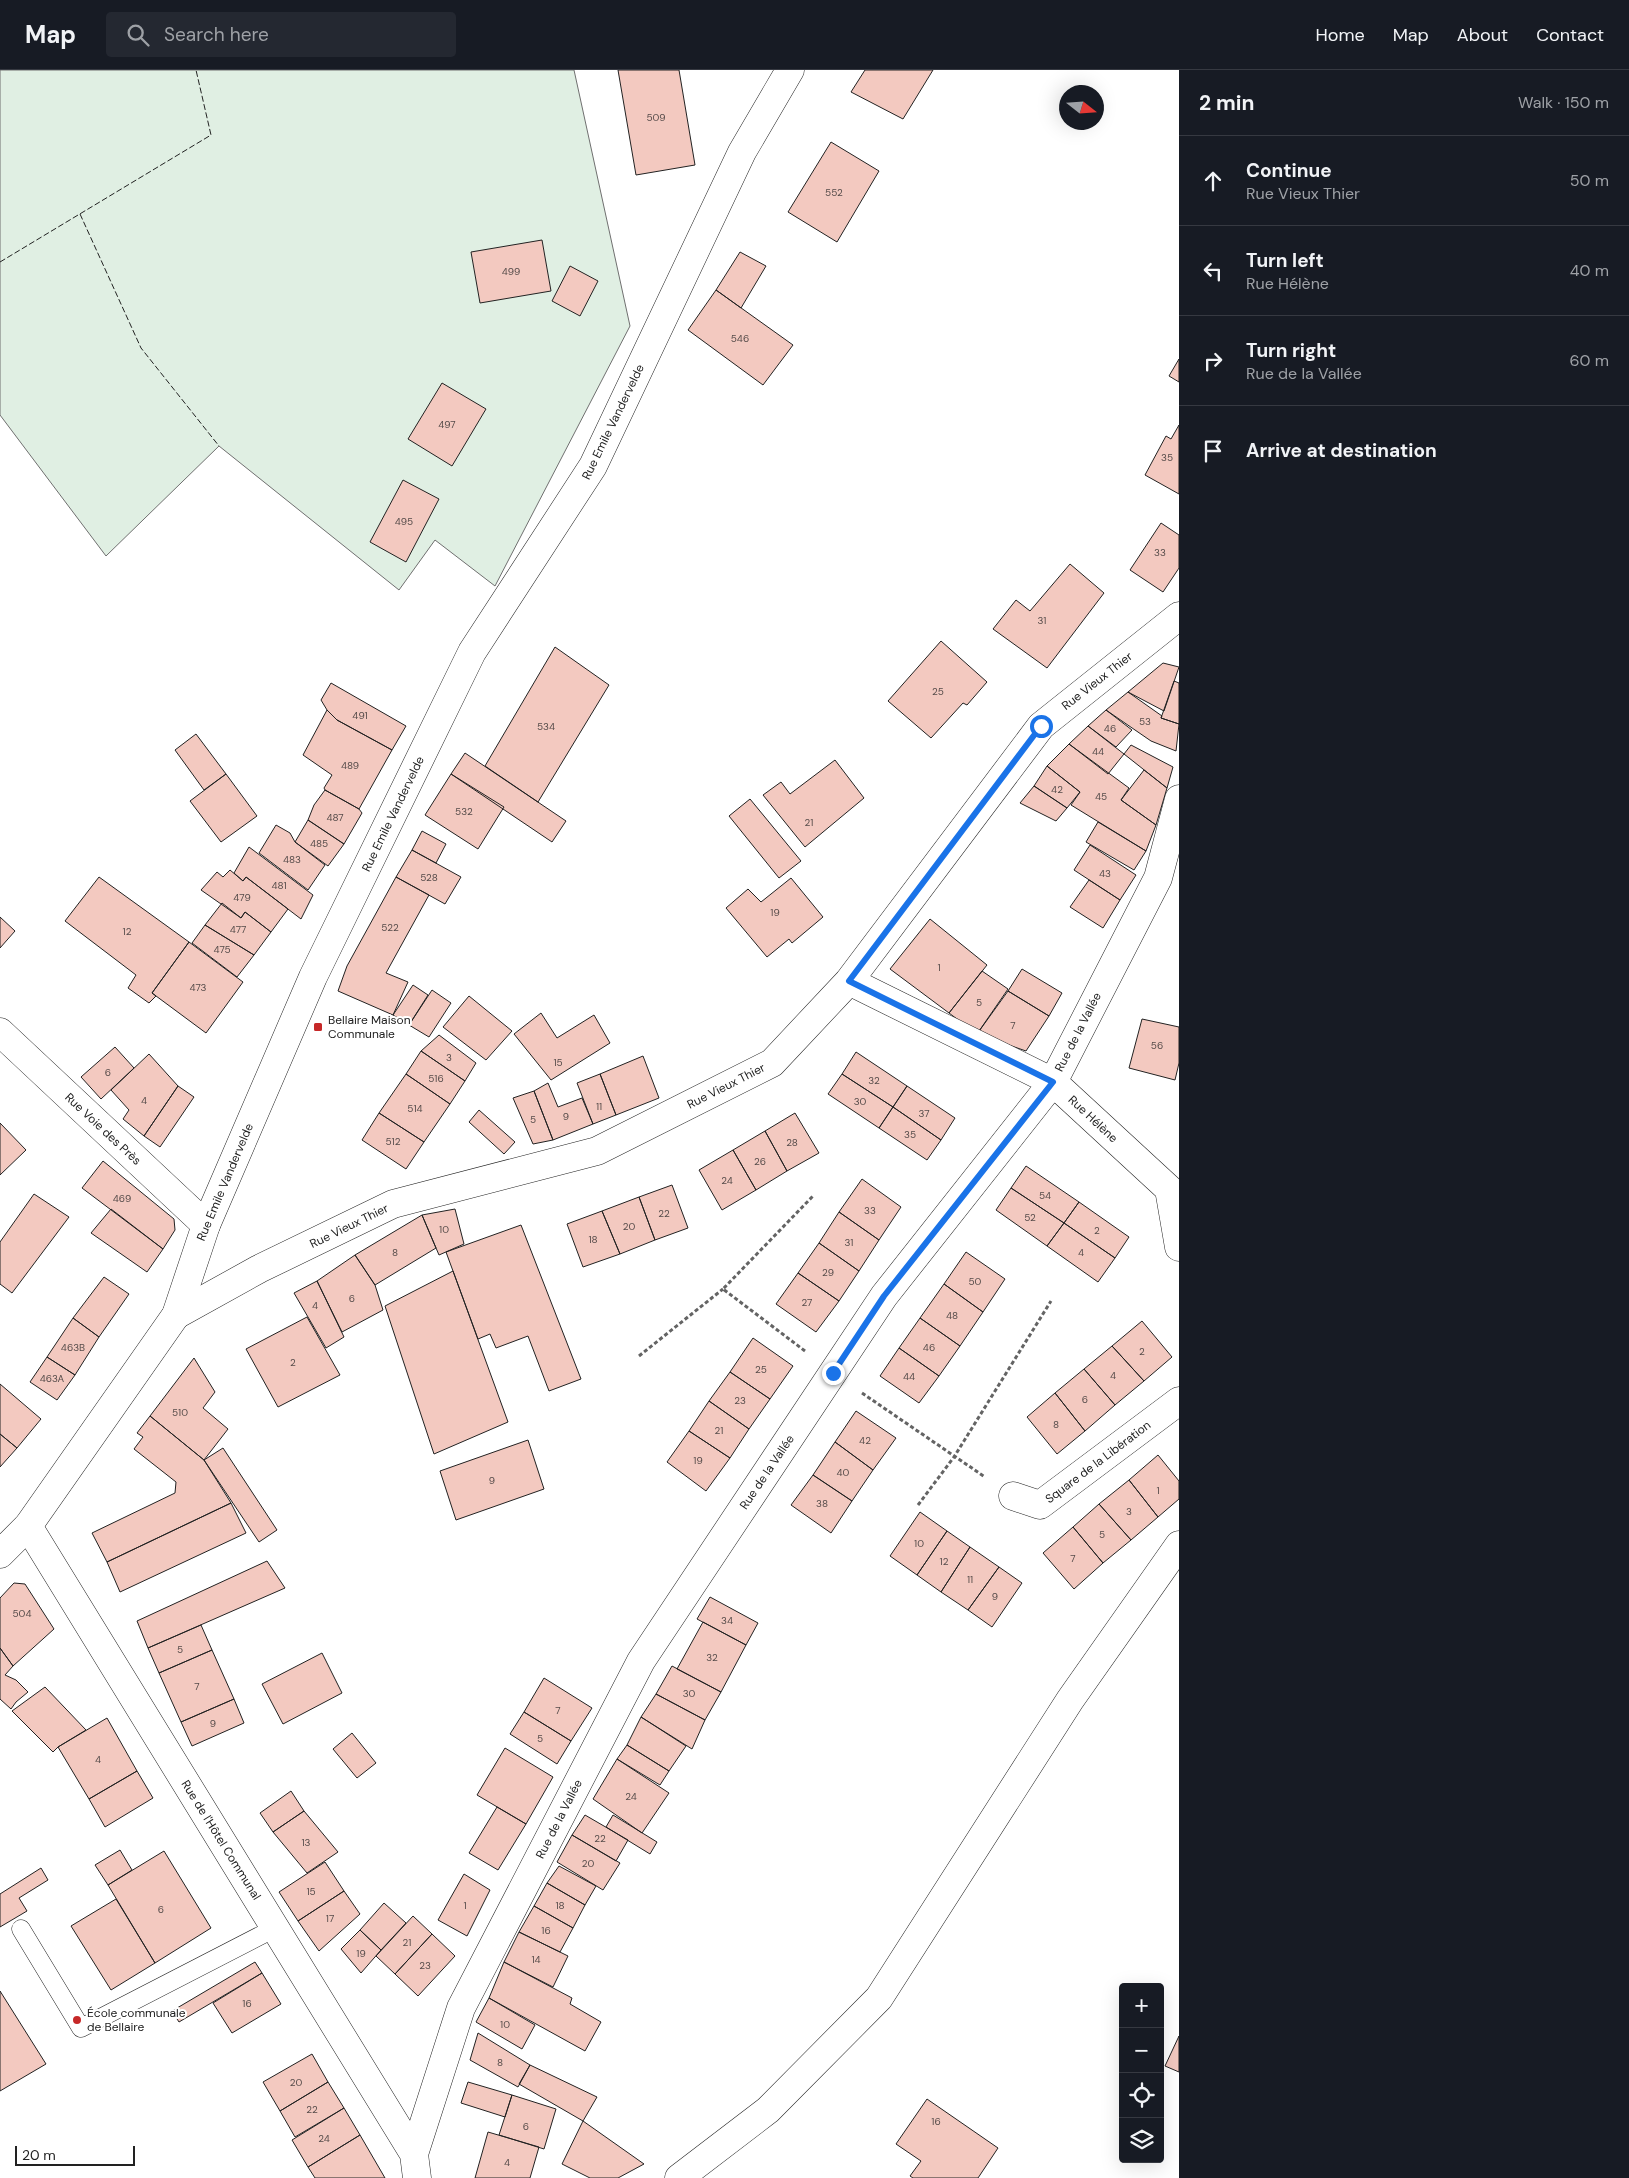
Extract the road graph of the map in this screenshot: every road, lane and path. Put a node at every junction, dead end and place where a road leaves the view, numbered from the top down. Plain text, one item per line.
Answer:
1 (790, 70) edge
2 (1179, 616) edge
3 (1179, 799) edge
4 (849, 981) junction
5 (0, 1032) edge
6 (1053, 1082) junction
7 (206, 1225) junction
8 (1179, 1247) edge
9 (723, 1289) dead end
10 (1051, 1301) dead end
11 (176, 1315) junction
12 (639, 1356) dead end
13 (1179, 1401) edge
14 (1013, 1496) dead end
15 (918, 1505) dead end
16 (28, 1526) junction
17 (1179, 1545) edge
18 (0, 1554) edge
19 (21, 1928) dead end
20 (275, 1928) junction
21 (416, 2166) edge
22 (680, 2178) edge

1 - 7 street, Rue Emile Vandervelde
2 - 4 street, Rue Vieux Thier
3 - 6 street, Rue de la Vallée
4 - 6 street, Rue Hélène
4 - 11 street, Rue Vieux Thier
5 - 7 street, Rue Voie des Près
6 - 8 street, Rue Hélène
6 - 21 street, Rue de la Vallée
7 - 11 street, Rue Emile Vandervelde
9 - 12 path
10 - 15 path
11 - 16 street, Rue Emile Vandervelde
13 - 14 street, Square de la Libération
16 - 18 street, Rue Emile Vandervelde
16 - 20 street, Rue de l'Hôtel Communal
17 - 22 street
19 - 20 lane
20 - 21 street, Rue de l'Hôtel Communal

